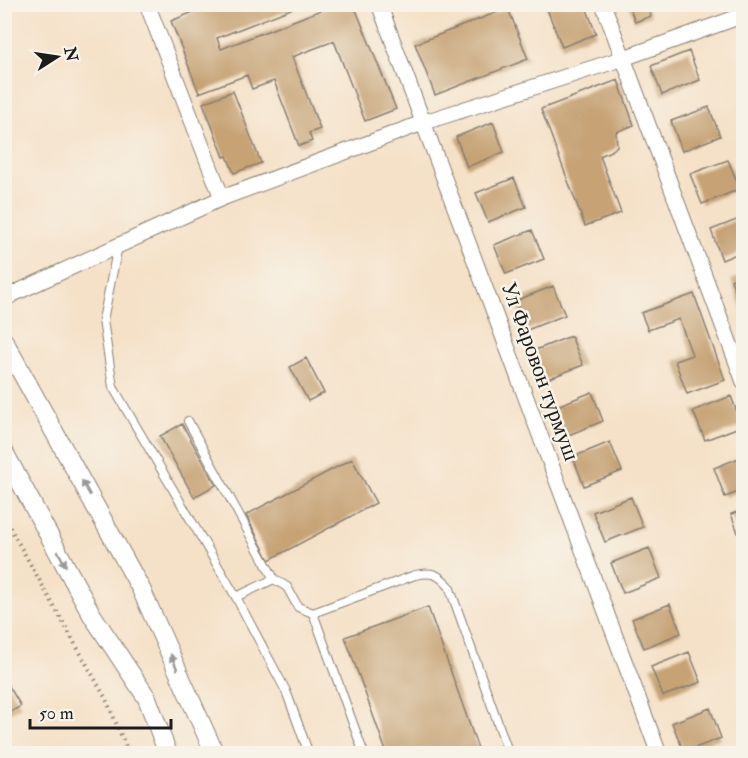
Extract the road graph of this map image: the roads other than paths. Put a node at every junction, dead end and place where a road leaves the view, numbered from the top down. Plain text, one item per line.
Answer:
1 (147, 4) edge
2 (379, 4) edge
3 (603, 4) edge
4 (744, 15) edge
5 (624, 58) junction
6 (425, 122) junction
7 (222, 198) junction
8 (118, 246) junction
9 (4, 300) edge
10 (4, 341) edge
11 (744, 382) edge
12 (188, 421) dead end
13 (4, 452) edge
14 (274, 579) junction
15 (236, 597) junction
16 (313, 613) junction
17 (168, 753) edge
18 (214, 753) edge
19 (309, 753) edge
20 (364, 753) edge
21 (509, 753) edge
22 (659, 753) edge

1 - 7 street
2 - 6 street, Ул Фаровон турмуш
3 - 5 street
4 - 5 street
5 - 6 street
5 - 11 street
6 - 7 street
6 - 22 street, Ул Фаровон турмуш
7 - 8 street
8 - 9 street
8 - 15 lane
18 -> 10 street
12 - 14 lane
13 -> 17 street
14 - 15 lane
14 - 16 lane
15 - 19 lane
16 - 20 lane
16 - 21 lane

